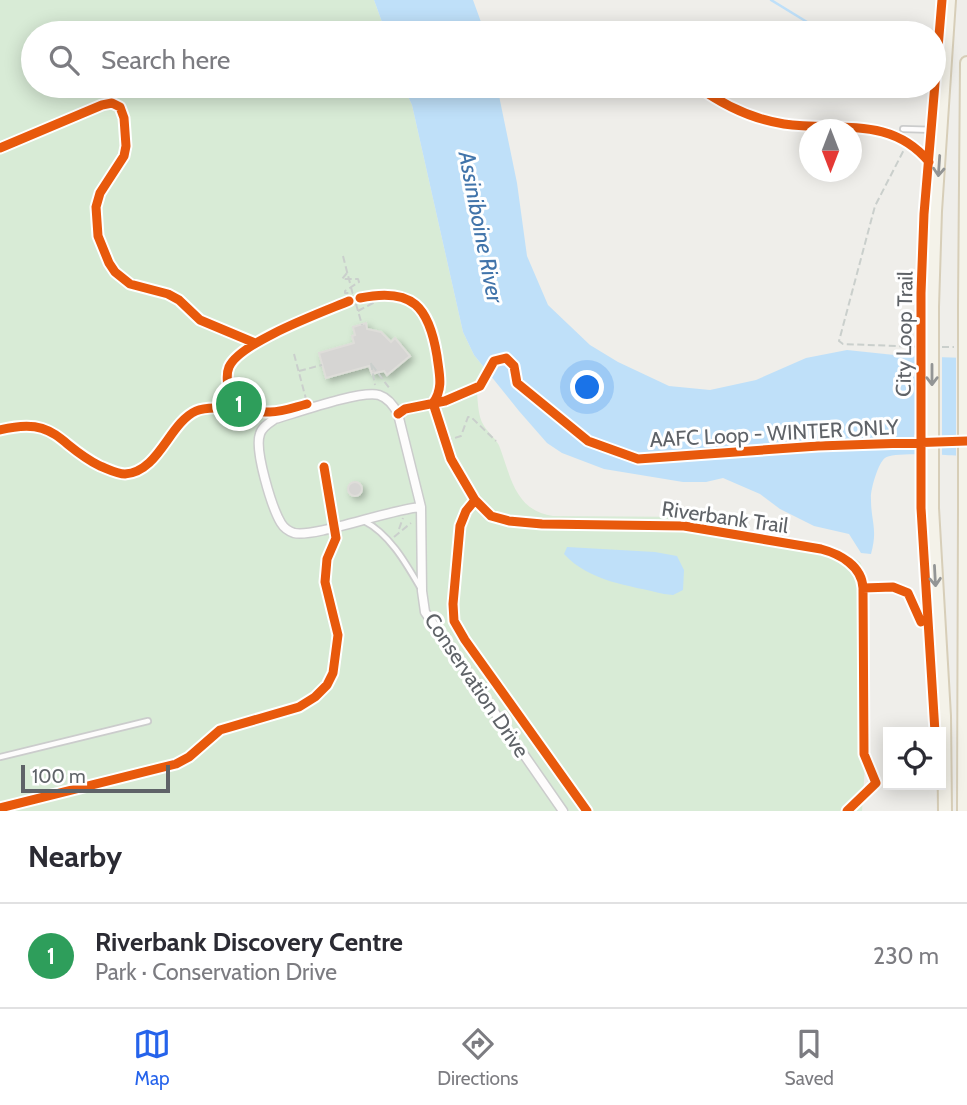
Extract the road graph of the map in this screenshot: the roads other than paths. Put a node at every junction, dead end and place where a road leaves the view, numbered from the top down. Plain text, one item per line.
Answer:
1 (949, 0) edge
2 (946, 56) edge
3 (967, 63) edge
4 (944, 98) edge
5 (942, 130) junction
6 (901, 133) road end
7 (965, 307) edge
8 (965, 508) edge
9 (421, 511) junction
10 (360, 520) junction
11 (422, 591) junction
12 (148, 721) dead end
13 (943, 727) edge
14 (0, 757) edge
15 (937, 790) edge
16 (945, 790) edge
17 (964, 810) edge
18 (563, 811) edge
19 (937, 811) edge
20 (945, 811) edge

1 - 2 main road
3 - 7 main road
4 - 5 main road
5 - 6 lane
5 -> 13 main road, bridge
7 - 8 main road, bridge
8 - 17 main road
9 - 10 street, Conservation Drive
9 - 10 street, Conservation Drive
9 - 11 street, Conservation Drive
10 - 11 lane
11 - 18 street, Conservation Drive
12 - 14 lane
15 - 19 main road
16 - 20 main road

